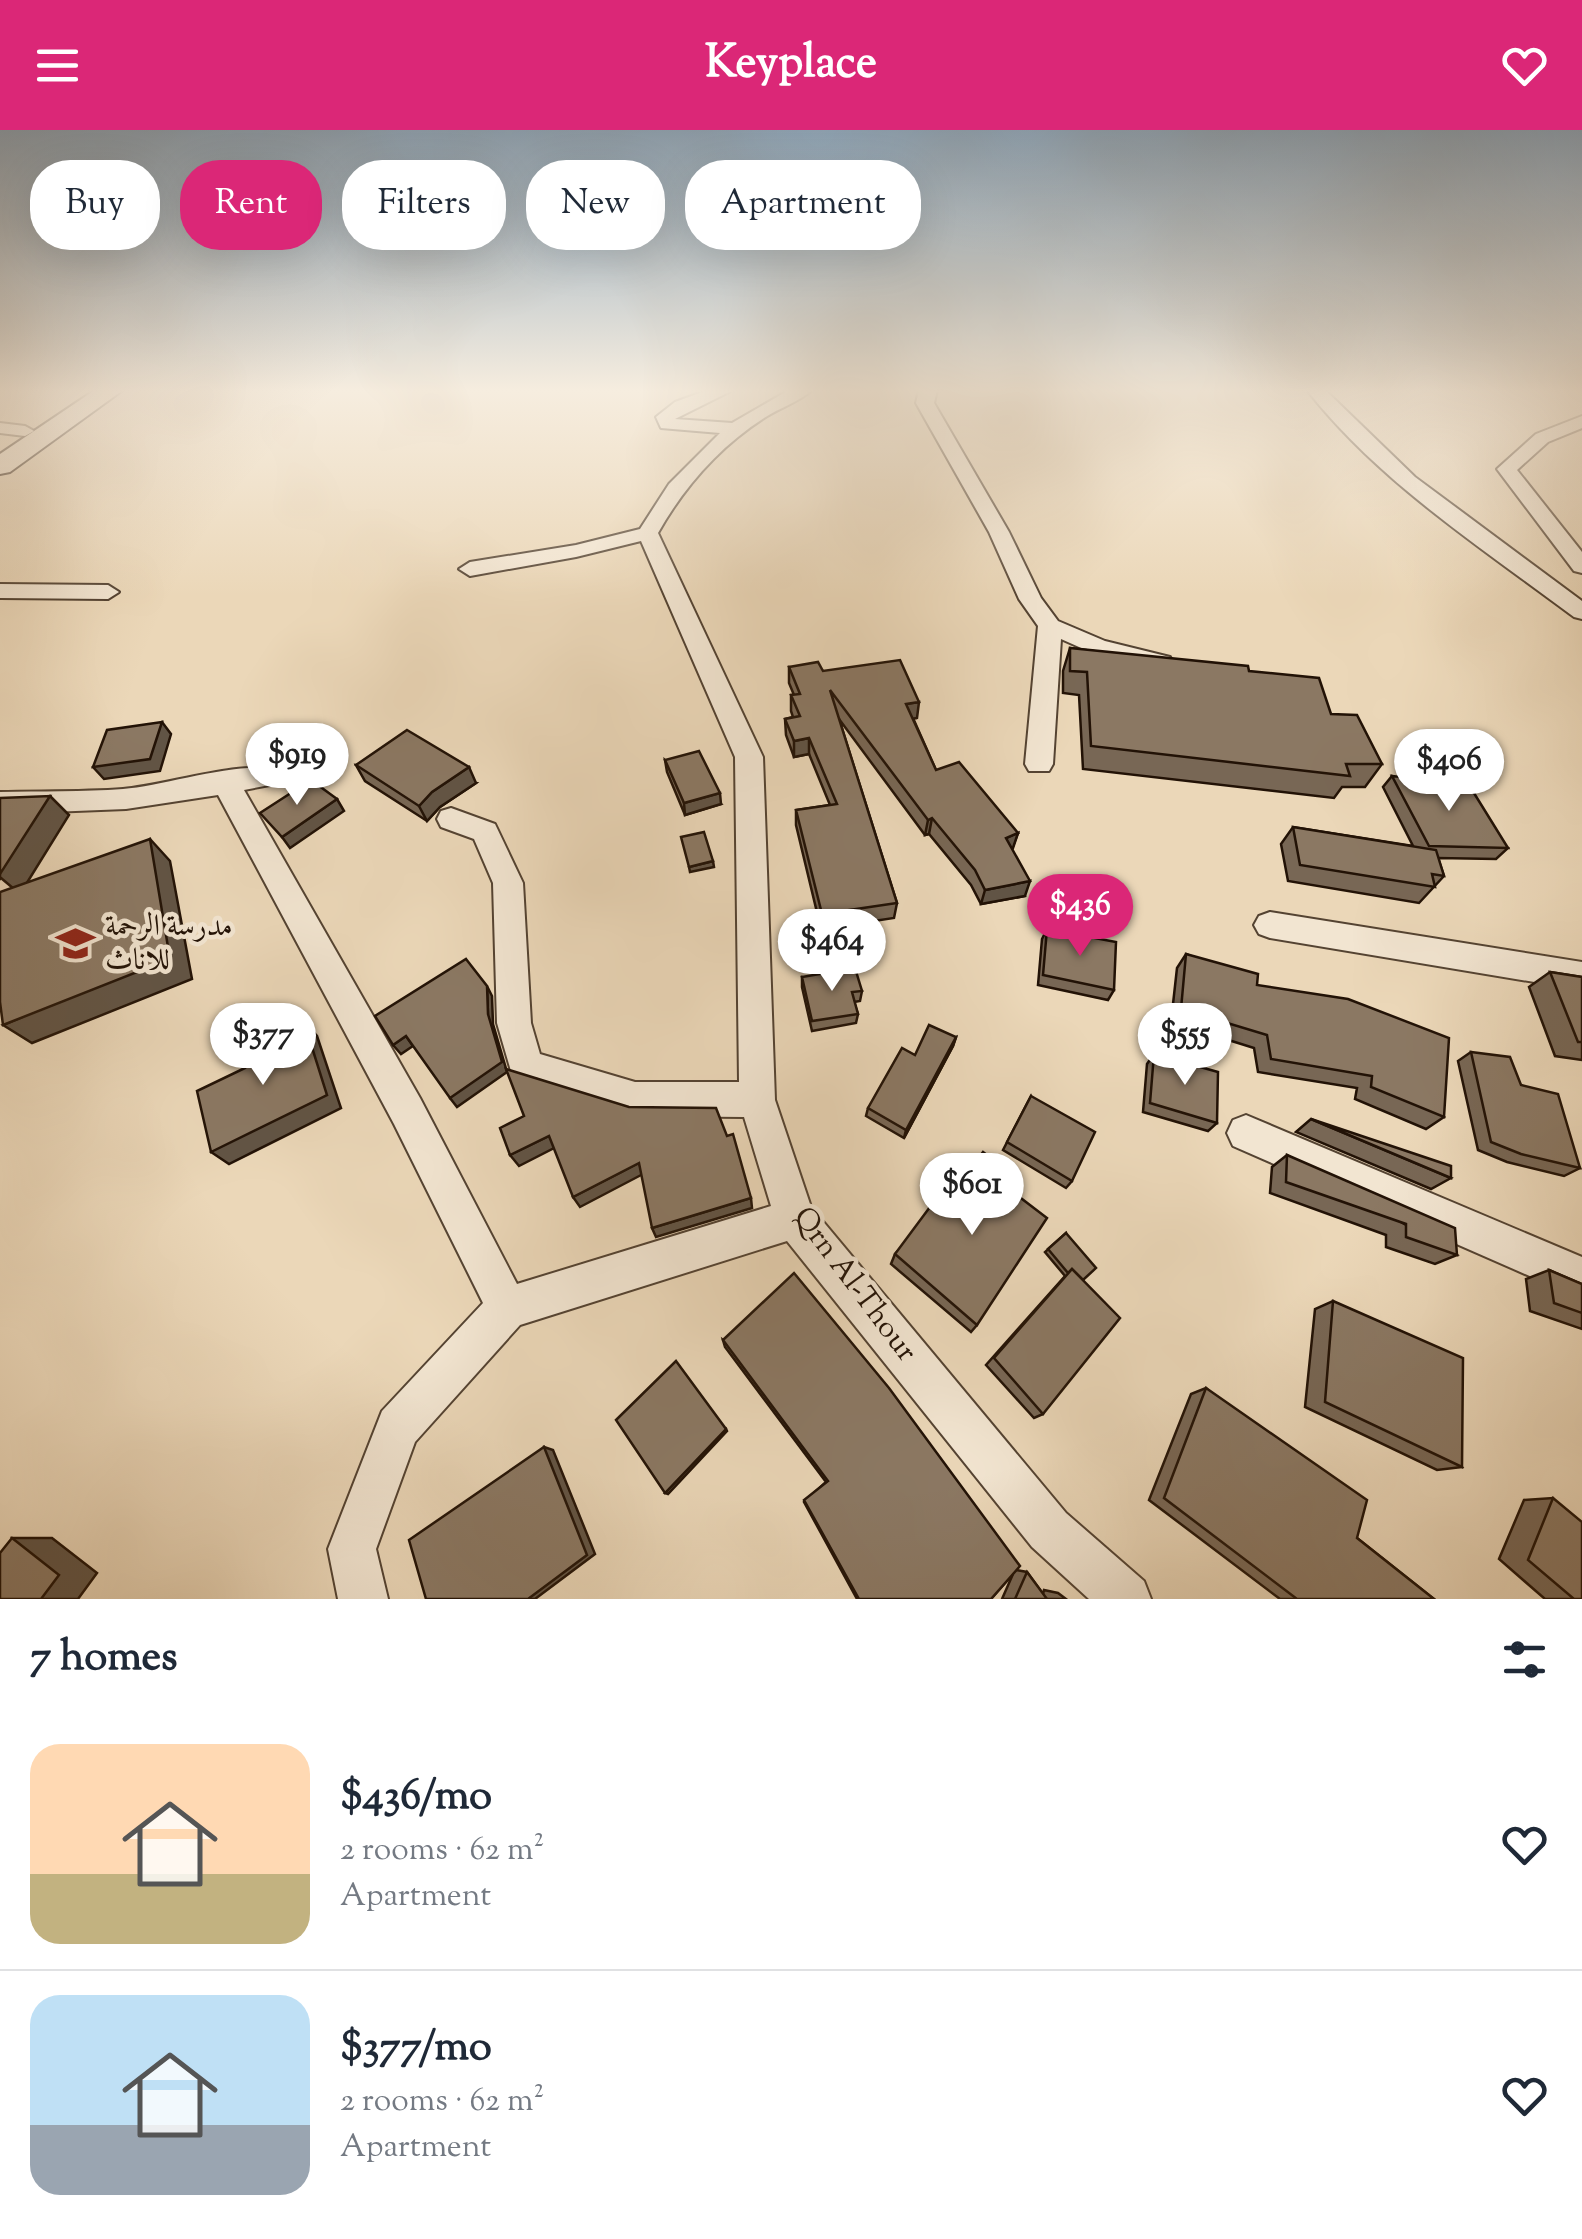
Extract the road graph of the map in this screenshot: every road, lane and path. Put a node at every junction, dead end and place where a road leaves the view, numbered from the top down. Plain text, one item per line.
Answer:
1 (707, 459) edge
2 (957, 459) edge
3 (1382, 459) edge
4 (1519, 459) edge
5 (648, 533) junction
6 (1582, 566) edge
7 (470, 569) dead end
8 (0, 591) edge
9 (108, 592) dead end
10 (1582, 612) edge
11 (1050, 626) junction
12 (1185, 668) edge
13 (1039, 764) dead end
14 (265, 777) dead end
15 (224, 781) junction
16 (0, 802) edge
17 (451, 819) dead end
18 (1270, 924) dead end
19 (1582, 976) edge
20 (757, 1100) junction
21 (1246, 1133) dead end
22 (795, 1219) junction
23 (1582, 1278) edge
24 (507, 1308) junction
25 (363, 1599) edge
26 (1126, 1599) edge

1 - 5 street
2 - 11 street
3 - 10 street
4 - 6 street
5 - 7 street
5 - 20 street, Qrn Al-Thour
8 - 9 street
11 - 12 street
11 - 13 street
14 - 15 street
15 - 16 street
15 - 24 street
17 - 20 street
18 - 19 street
20 - 22 street, Qrn Al-Thour
21 - 23 street
22 - 24 street
22 - 26 street, Qrn Al-Thour
24 - 25 street

